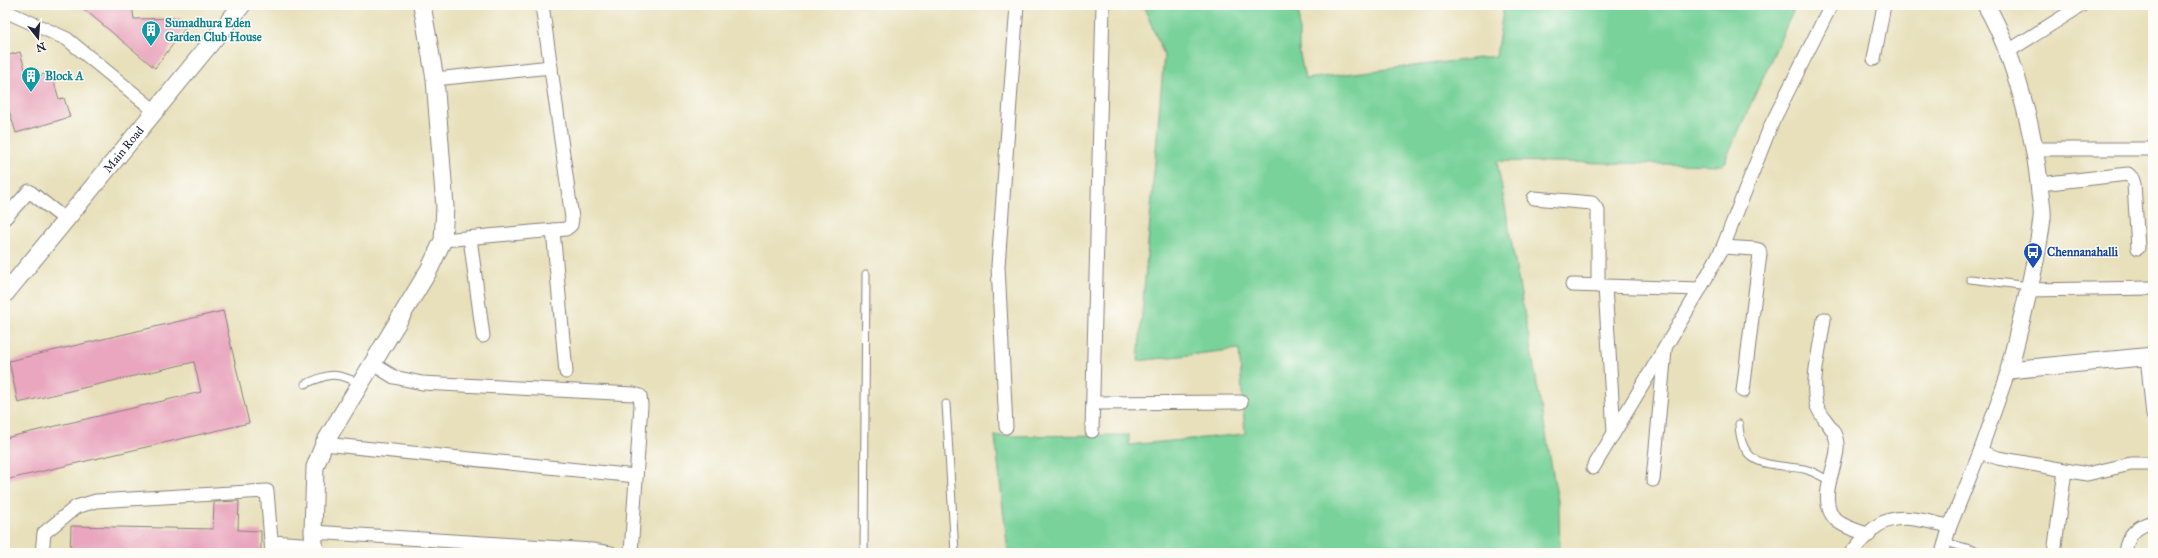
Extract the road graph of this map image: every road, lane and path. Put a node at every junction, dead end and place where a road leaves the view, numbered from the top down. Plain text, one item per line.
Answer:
1 (242, 5) edge
2 (422, 5) edge
3 (542, 5) edge
4 (1018, 5) edge
5 (1103, 5) edge
6 (1830, 5) edge
7 (1884, 5) edge
8 (1986, 5) edge
9 (2082, 5) edge
10 (5, 11) edge
11 (2007, 52) junction
12 (1874, 59) dead end
13 (551, 67) junction
14 (435, 79) junction
15 (155, 111) junction
16 (2034, 149) junction
17 (2153, 149) edge
18 (2040, 184) junction
19 (1534, 198) dead end
20 (5, 218) edge
21 (66, 220) junction
22 (553, 230) junction
23 (470, 238) junction
24 (443, 240) junction
25 (1723, 247) junction
26 (2138, 248) dead end
27 (866, 274) dead end
28 (1970, 279) dead end
29 (1572, 285) dead end
30 (1602, 287) junction
31 (2029, 288) junction
32 (2153, 288) edge
33 (1700, 289) junction
34 (5, 294) edge
35 (1824, 319) dead end
36 (483, 336) dead end
37 (1665, 345) junction
38 (2150, 356) edge
39 (373, 364) junction
40 (2009, 370) junction
41 (566, 372) dead end
42 (360, 383) junction
43 (305, 384) dead end
44 (1743, 391) dead end
45 (1240, 402) dead end
46 (1093, 403) junction
47 (946, 404) dead end
48 (2153, 415) edge
49 (1739, 424) dead end
50 (1006, 427) dead end
51 (1092, 430) dead end
52 (1614, 432) junction
53 (324, 444) junction
54 (1980, 452) junction
55 (2153, 464) edge
56 (1593, 468) dead end
57 (2066, 471) junction
58 (636, 476) junction
59 (1654, 480) dead end
60 (1830, 481) junction
61 (2153, 522) edge
62 (1950, 526) junction
63 (1869, 535) junction
64 (314, 544) edge
65 (272, 547) edge
66 (1943, 548) edge
67 (42, 553) edge
68 (611, 553) edge
69 (631, 553) edge
70 (864, 553) edge
71 (955, 553) edge
72 (1851, 553) edge
73 (1985, 553) edge
74 (2054, 553) edge
75 (2125, 553) edge

1 - 15 street, Main Road
2 - 14 street
3 - 13 street
4 - 50 street
5 - 46 street
6 - 25 street
7 - 12 street
8 - 11 street
9 - 11 street
10 - 15 street
11 - 16 street
13 - 14 street
13 - 22 street
14 - 24 street
15 - 21 street, Main Road
16 - 17 street
16 - 18 street
18 - 26 street
18 - 31 street
19 - 30 street
20 - 21 street
21 - 34 street, Main Road
22 - 23 street
22 - 41 street
23 - 24 street
23 - 36 street
24 - 39 street
25 - 33 street
25 - 44 street
27 - 70 lane
28 - 31 lane
29 - 30 street
30 - 33 street
30 - 52 street
31 - 32 street
31 - 40 street
33 - 37 street
35 - 60 street
37 - 52 street
37 - 59 street
38 - 40 street
38 - 48 street
39 - 42 street
39 - 58 street
40 - 54 street
42 - 43 lane
42 - 53 street
45 - 46 street
46 - 51 street
47 - 71 lane
49 - 60 lane
52 - 56 street
53 - 58 street
53 - 64 street
54 - 57 street
54 - 62 street
55 - 57 street
57 - 74 street
58 - 69 street
60 - 63 street
61 - 75 street
62 - 63 street
62 - 66 street
63 - 72 street
64 - 65 street
64 - 68 street
65 - 67 street
66 - 73 lane

